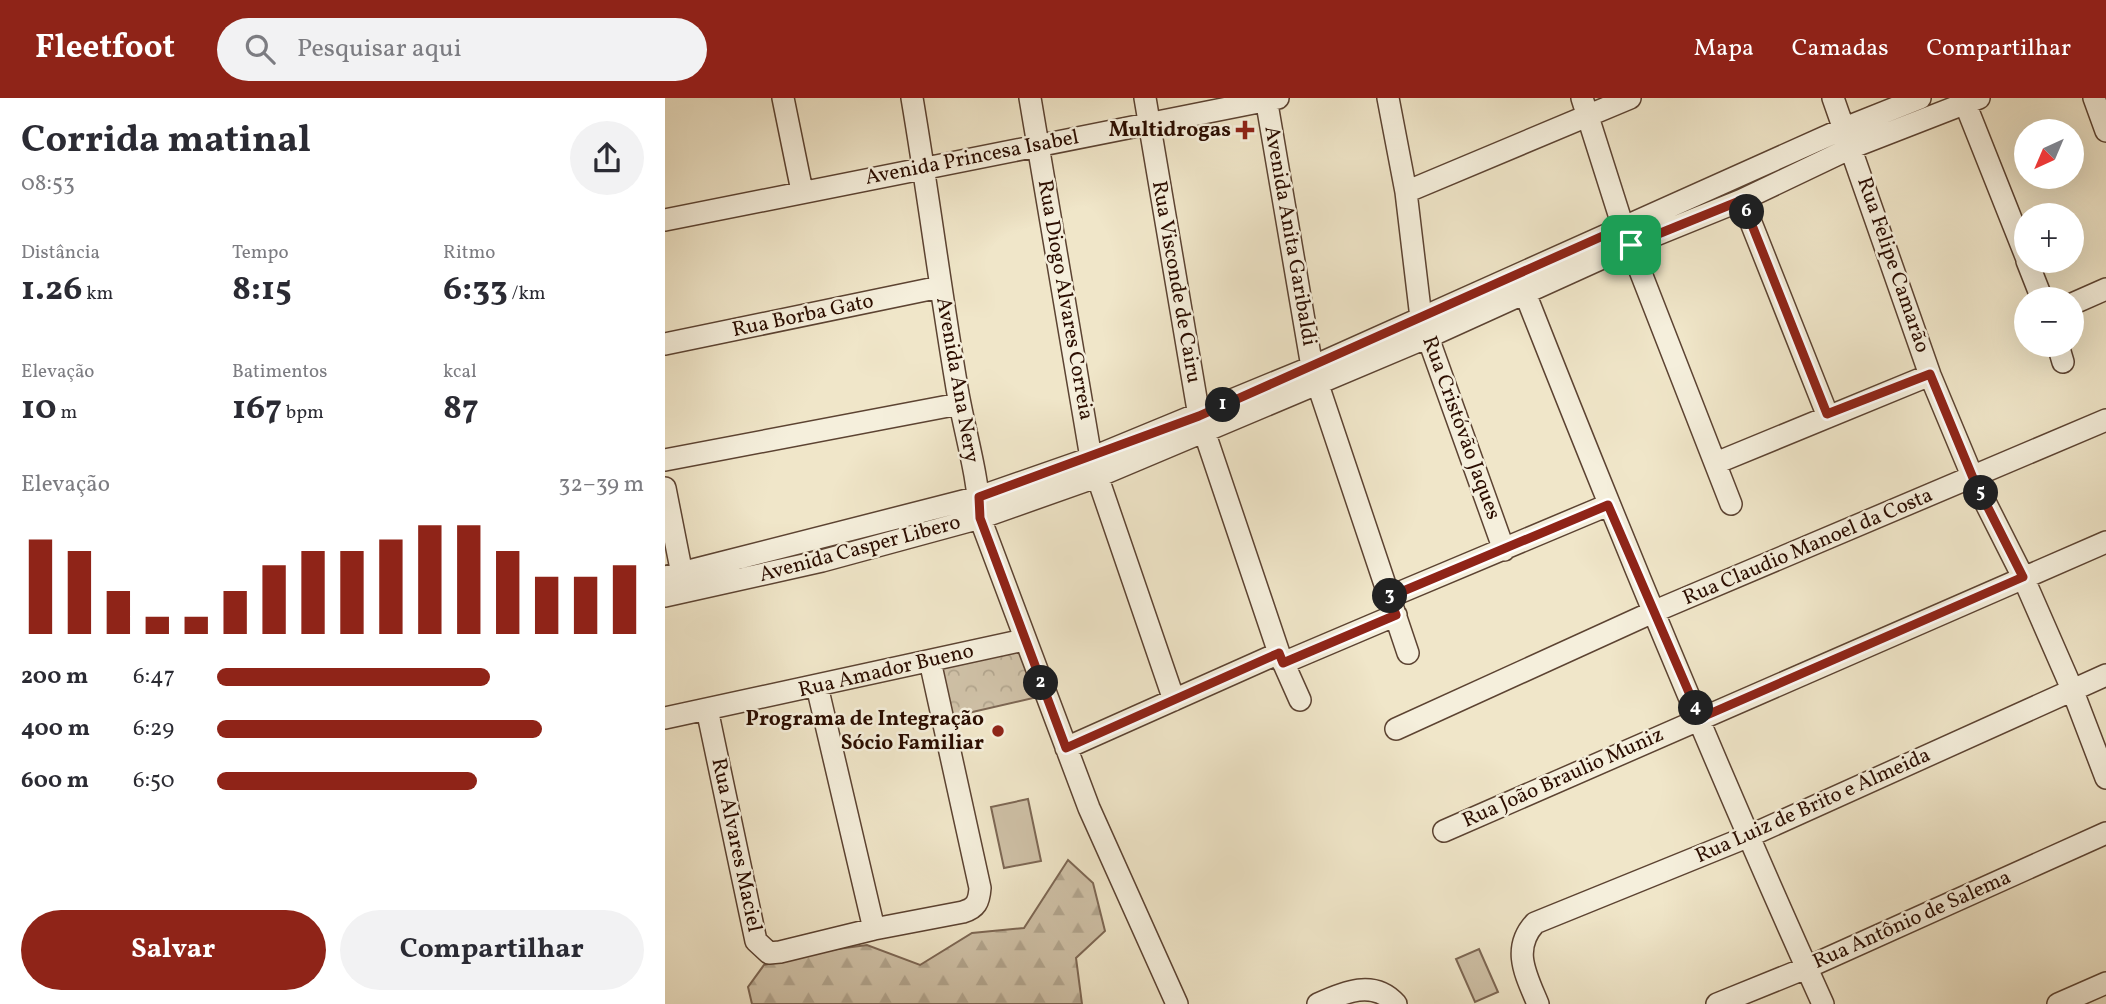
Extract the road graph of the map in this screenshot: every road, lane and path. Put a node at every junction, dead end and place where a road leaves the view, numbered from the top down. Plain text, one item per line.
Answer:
1 (783, 98) edge
2 (912, 98) edge
3 (1030, 98) edge
4 (1145, 98) edge
5 (1388, 98) edge
6 (1630, 98) edge
7 (1833, 98) edge
8 (1920, 98) edge
9 (2094, 98) edge
10 (1271, 99) edge
11 (1969, 100) edge
12 (1585, 107) edge
13 (1149, 125) junction
14 (2106, 131) edge
15 (1849, 137) junction
16 (1038, 143) junction
17 (924, 168) junction
18 (802, 191) junction
19 (1406, 192) junction
20 (1742, 200) junction
21 (665, 220) edge
22 (2014, 224) edge
23 (1627, 236) junction
24 (940, 288) junction
25 (2106, 289) edge
26 (1525, 293) junction
27 (2084, 299) edge
28 (1424, 327) junction
29 (665, 344) edge
30 (1930, 374) junction
31 (1315, 375) junction
32 (959, 404) junction
33 (1827, 414) junction
34 (2106, 420) edge
35 (1202, 425) junction
36 (665, 460) edge
37 (1716, 463) junction
38 (1094, 468) junction
39 (1973, 478) junction
40 (665, 488) edge
41 (1731, 504) dead end
42 (1608, 505) junction
43 (980, 508) junction
44 (2106, 542) edge
45 (1504, 550) junction
46 (673, 576) edge
47 (2023, 577) junction
48 (665, 596) edge
49 (1393, 606) junction
50 (1653, 612) junction
51 (1024, 639) junction
52 (1408, 653) dead end
53 (1281, 658) junction
54 (930, 661) junction
55 (2106, 675) edge
56 (817, 686) junction
57 (2072, 689) junction
58 (1174, 700) junction
59 (1300, 700) dead end
60 (707, 709) junction
61 (665, 718) edge
62 (1700, 718) junction
63 (1396, 729) dead end
64 (1066, 748) junction
65 (2106, 778) edge
66 (1444, 831) dead end
67 (2106, 833) edge
68 (1747, 837) junction
69 (874, 929) junction
70 (1807, 968) junction
71 (2106, 983) edge
72 (1390, 999) edge
73 (1177, 1004) edge
74 (1318, 1004) edge
75 (1538, 1004) edge
76 (1717, 1004) edge
77 (1823, 1004) edge
78 (2058, 1004) edge

1 - 18 street
2 - 17 street, Avenida Ana Nery
3 - 16 street, Rua Diogo Alvares Correia
4 - 13 street, Rua Visconde de Cairu
5 - 19 street, Rua Cristóvão Jaques
6 - 12 street
7 - 15 street, Rua Felipe Camarão
8 - 15 street, Avenida Casper Libero
9 - 14 street
10 - 13 street, Avenida Princesa Isabel
10 - 31 street, Avenida Anita Garibaldi
11 - 15 street, Avenida Casper Libero
11 - 22 street
12 - 19 street
12 - 23 street
13 - 16 street, Avenida Princesa Isabel
13 - 35 street, Rua Visconde de Cairu
15 - 20 street, Avenida Casper Libero
15 - 23 street, Avenida Casper Libero
15 - 30 street, Rua Felipe Camarão
16 - 17 street, Avenida Princesa Isabel
16 - 38 street, Rua Diogo Alvares Correia
17 - 18 street, Avenida Princesa Isabel
17 - 24 street, Avenida Ana Nery
18 - 21 street, Avenida Princesa Isabel
19 - 28 street, Rua Cristóvão Jaques
20 - 23 street, Avenida Casper Libero
20 - 33 street
23 - 26 street, Avenida Casper Libero
23 - 28 street, Avenida Casper Libero
23 - 37 street
24 - 29 street, Rua Borba Gato
24 - 32 street, Avenida Ana Nery
25 - 27 street
26 - 28 street, Avenida Casper Libero
26 - 42 street
28 - 31 street, Avenida Casper Libero
28 - 45 street, Rua Cristóvão Jaques
30 - 33 street
30 - 39 street, Rua Felipe Camarão
31 - 35 street, Avenida Casper Libero
31 - 49 street, Avenida Anita Garibaldi
32 - 36 street
32 - 43 street, Avenida Ana Nery
33 - 37 street
34 - 39 street, Rua Claudio Manoel da Costa
35 - 38 street, Avenida Casper Libero
35 - 53 street, Rua Visconde de Cairu
37 - 41 street
38 - 43 street, Avenida Casper Libero
38 - 58 street, Rua Diogo Alvares Correia
39 - 47 street, Rua Felipe Camarão
39 - 50 street, Rua Claudio Manoel da Costa
40 - 46 street
42 - 45 street
42 - 50 street
43 - 46 street, Avenida Casper Libero
43 - 48 street, Avenida Casper Libero
43 - 51 street, Avenida Ana Nery
44 - 47 street, Rua João Braulio Muniz
45 - 49 street
47 - 57 street, Rua Felipe Camarão
47 - 62 street, Rua João Braulio Muniz
49 - 52 street, Avenida Anita Garibaldi
49 - 53 street
50 - 62 street
50 - 63 street, Rua Claudio Manoel da Costa
51 - 54 street, Rua Amador Bueno
51 - 64 street, Avenida Ana Nery
53 - 58 street
53 - 59 street, Rua Visconde de Cairu
54 - 56 street, Rua Amador Bueno
54 - 69 street
55 - 57 street, Rua Luiz de Brito e Almeida
56 - 60 street, Rua Amador Bueno
56 - 69 street
57 - 65 street, Rua Felipe Camarão
57 - 68 street, Rua Luiz de Brito e Almeida
58 - 64 street
60 - 61 street, Rua Amador Bueno
60 - 69 street, Rua Alvares Maciel
62 - 66 street, Rua João Braulio Muniz
62 - 68 street
64 - 73 street, Avenida Ana Nery
67 - 70 street, Rua Antônio de Salema
68 - 70 street
68 - 75 street, Rua Luiz de Brito e Almeida
70 - 76 street, Rua Antônio de Salema
70 - 77 street
71 - 78 street
72 - 74 street

